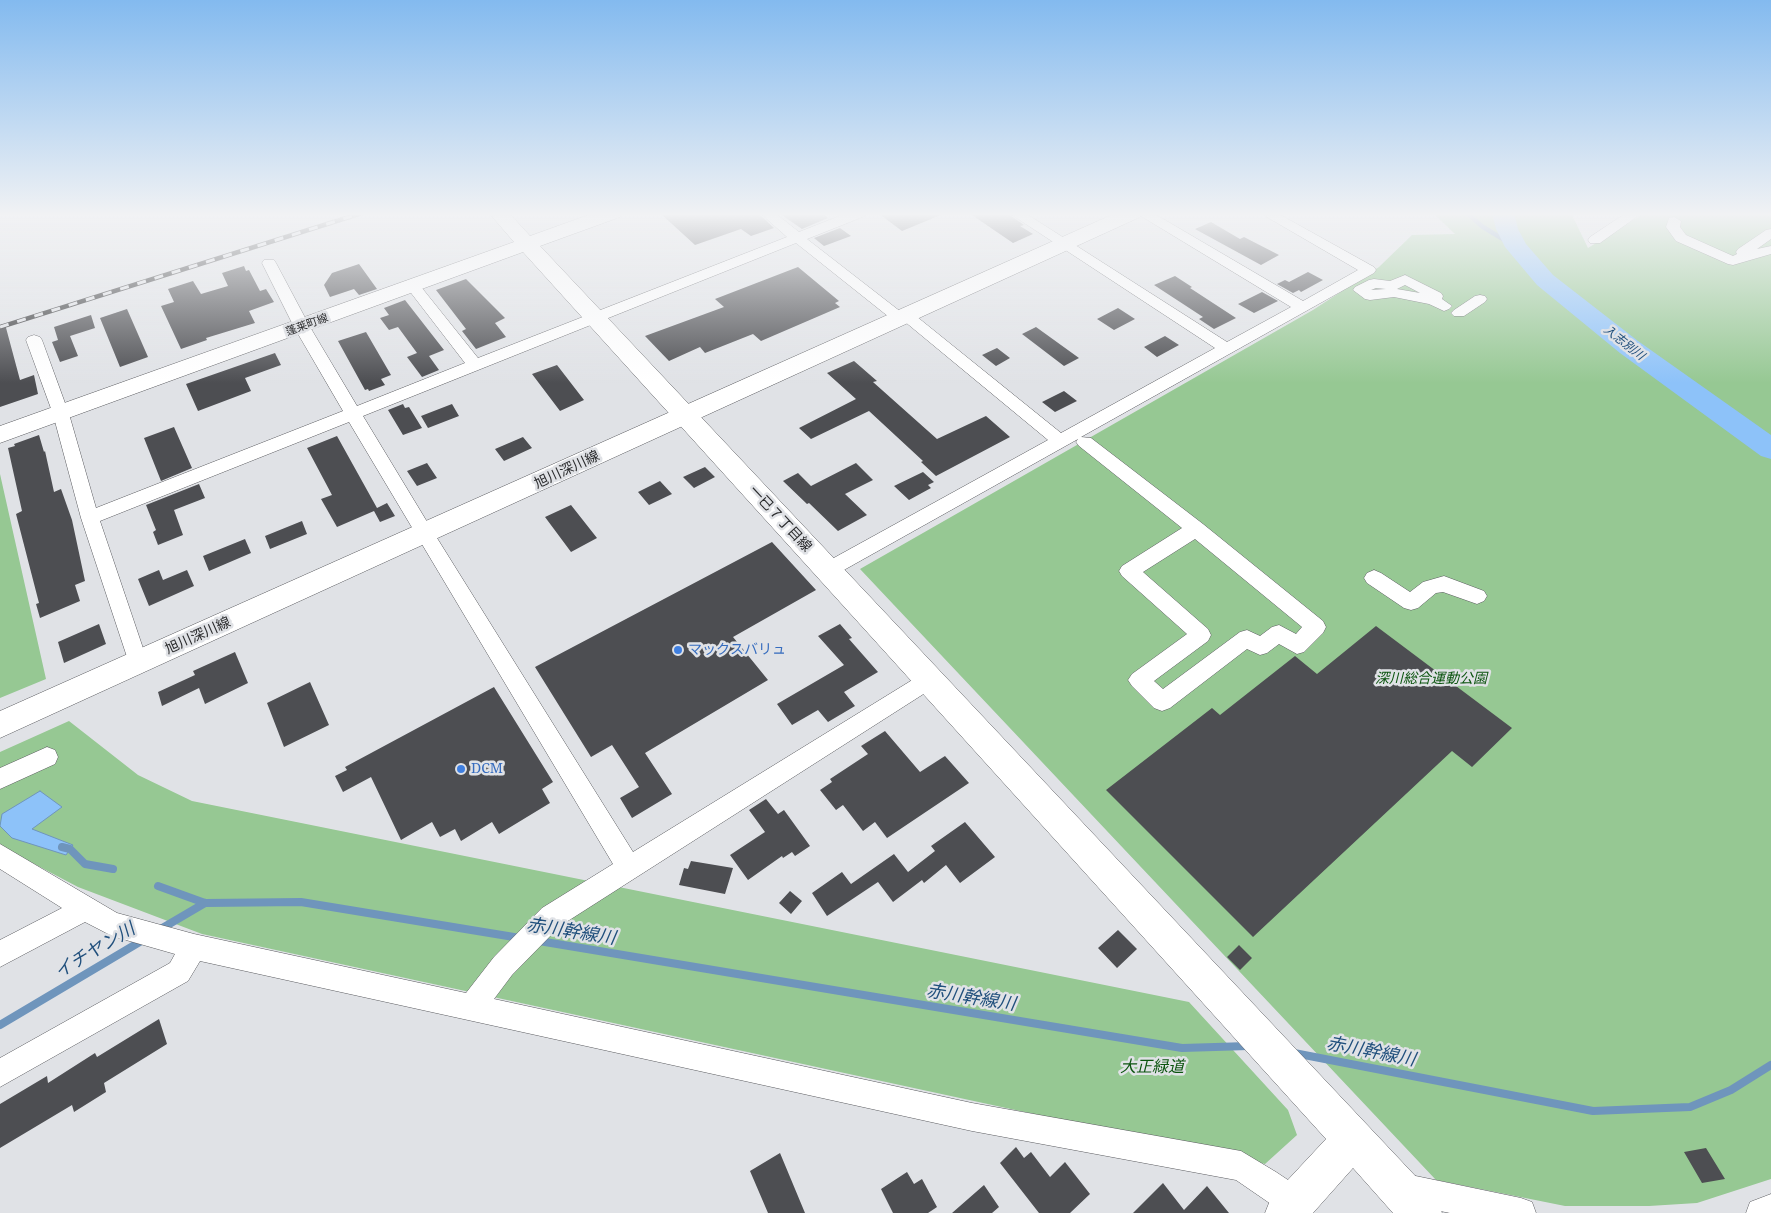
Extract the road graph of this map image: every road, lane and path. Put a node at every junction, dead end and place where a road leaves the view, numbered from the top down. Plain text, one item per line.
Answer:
1 (272, 270) edge
2 (457, 270) edge
3 (551, 270) edge
4 (717, 270) edge
5 (839, 270) edge
6 (1008, 270) edge
7 (1101, 270) edge
8 (1238, 270) edge
9 (1368, 270) edge
10 (413, 286) junction
11 (1480, 300) dead end
12 (1301, 306) junction
13 (1459, 313) dead end
14 (902, 317) junction
15 (595, 318) junction
16 (302, 327) junction
17 (34, 340) dead end
18 (1227, 350) junction
19 (475, 366) junction
20 (61, 414) junction
21 (354, 414) junction
22 (685, 416) junction
23 (0, 435) edge
24 (1060, 441) junction
25 (1085, 442) dead end
26 (90, 518) junction
27 (1196, 529) junction
28 (425, 535) junction
29 (828, 570) junction
30 (1374, 578) dead end
31 (1477, 596) dead end
32 (138, 663) junction
33 (929, 680) junction
34 (0, 725) edge
35 (47, 757) dead end
36 (0, 779) edge
37 (0, 855) edge
38 (629, 868) junction
39 (87, 908) junction
40 (194, 947) junction
41 (0, 954) edge
42 (472, 1007) junction
43 (0, 1073) edge
44 (1354, 1141) junction
45 (1409, 1200) edge
46 (1290, 1208) edge
47 (1771, 1209) edge
48 (1522, 1213) edge
49 (1761, 1213) edge

1 - 16 street
2 - 10 street, 蓬莱町線
3 - 15 street, 一已７丁目線
4 - 15 street
5 - 14 street
6 - 14 street, 旭川深川線
7 - 18 street
8 - 12 street
9 - 12 street
10 - 16 street, 蓬莱町線
10 - 19 street
11 - 13 street
12 - 18 street
14 - 22 street, 旭川深川線
14 - 24 street
15 - 19 street
15 - 22 street, 一已７丁目線
16 - 20 street, 蓬莱町線
16 - 21 street
17 - 20 street
18 - 24 street
19 - 21 street
20 - 23 street, 蓬莱町線
20 - 26 street
21 - 26 street
21 - 28 street
22 - 28 street, 旭川深川線
22 - 29 street, 一已７丁目線
24 - 29 street
25 - 27 street
26 - 32 street
27 - 27 street
28 - 32 street, 旭川深川線
28 - 38 street
29 - 33 street, 一已７丁目線
30 - 31 street
32 - 34 street, 旭川深川線
33 - 38 street
33 - 44 street, 一已７丁目線
35 - 36 street
37 - 39 street
38 - 42 street
39 - 40 street
39 - 41 street
40 - 42 street
40 - 43 street
42 - 46 street
44 - 45 street, 一已７丁目線
44 - 46 street
45 - 48 street
47 - 49 street

